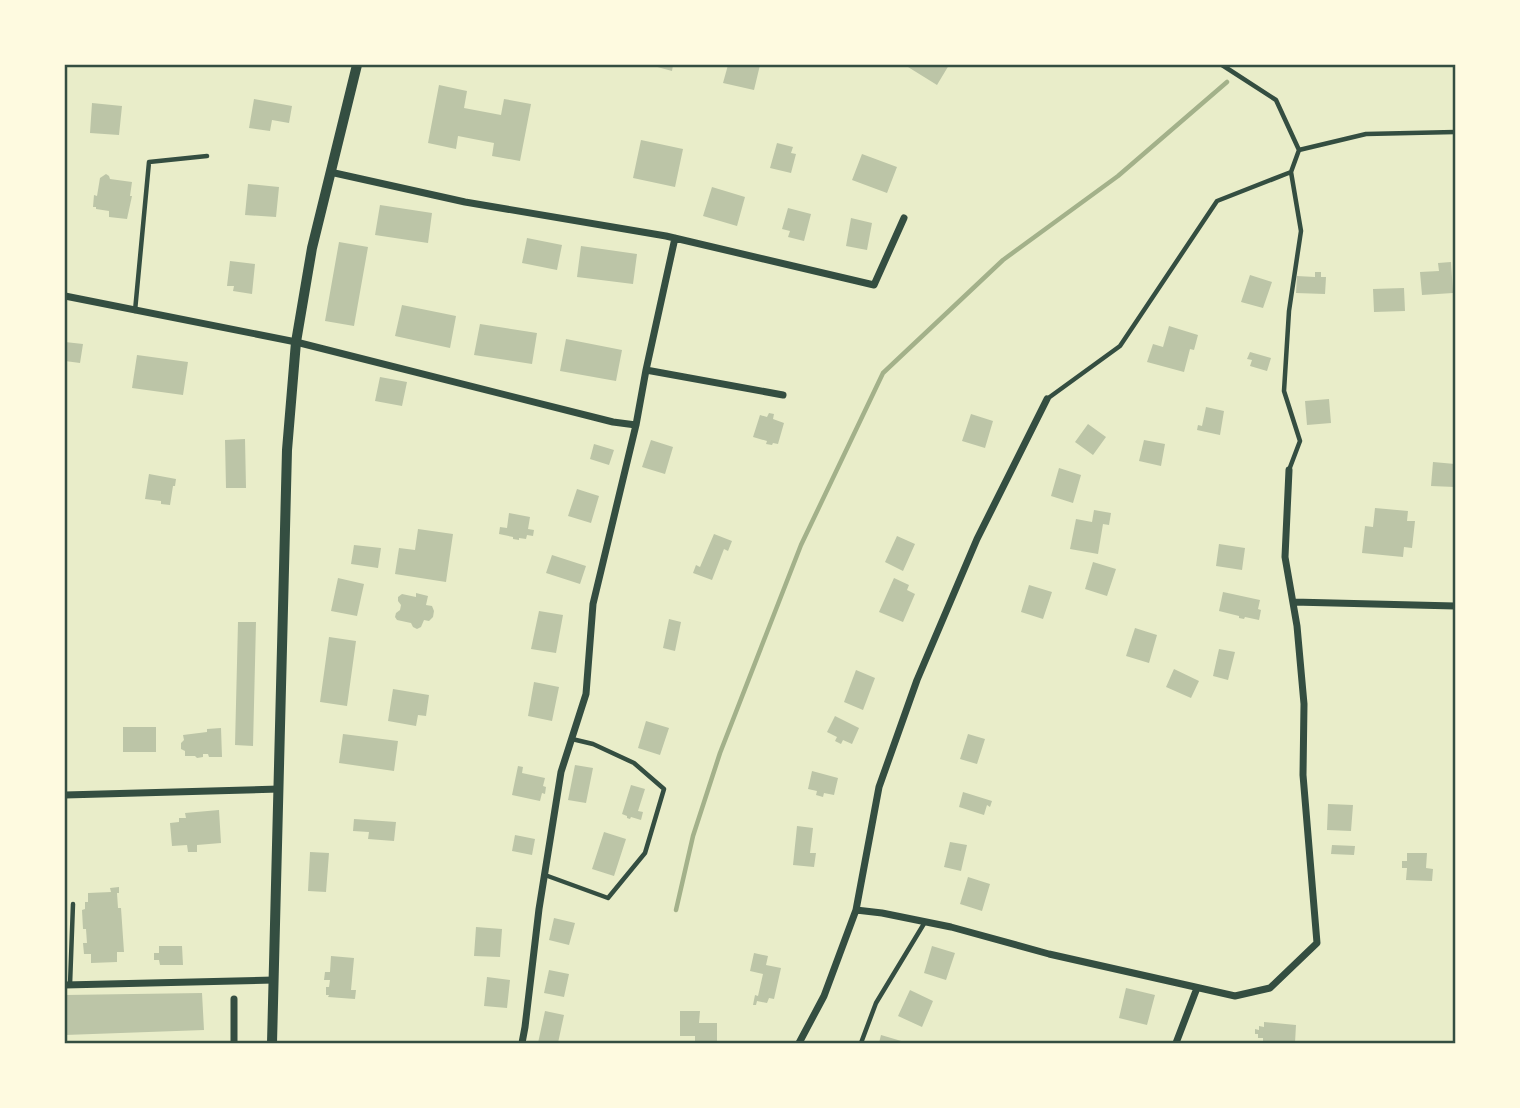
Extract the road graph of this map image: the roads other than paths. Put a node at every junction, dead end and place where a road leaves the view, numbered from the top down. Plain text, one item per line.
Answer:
1 (356, 65) edge
2 (1222, 65) edge
3 (1455, 132) edge
4 (1299, 150) junction
5 (207, 156) dead end
6 (330, 172) junction
7 (1291, 172) junction
8 (904, 218) dead end
9 (675, 238) junction
10 (65, 296) edge
11 (135, 312) junction
12 (296, 342) junction
13 (646, 370) junction
14 (783, 395) dead end
15 (1047, 399) joint
16 (636, 425) junction
17 (1289, 470) joint
18 (1293, 602) junction
19 (1455, 606) edge
20 (572, 739) junction
21 (279, 789) junction
22 (65, 794) edge
23 (545, 875) junction
24 (72, 904) dead end
25 (856, 911) junction
26 (925, 922) junction
27 (274, 980) junction
28 (68, 985) edge
29 (1197, 988) junction
30 (234, 999) dead end
31 (234, 1043) edge
32 (272, 1043) edge
33 (522, 1043) edge
34 (799, 1043) edge
35 (861, 1043) edge
36 (1175, 1043) edge

1 - 6 street
2 - 4 lane
3 - 4 lane
4 - 7 lane
5 - 11 lane
6 - 9 street
6 - 12 street
7 - 15 lane
7 - 17 lane
8 - 9 street
9 - 13 street
10 - 11 street
11 - 12 street
12 - 16 street
12 - 21 street
13 - 14 street
13 - 16 street
15 - 25 street
16 - 20 street
17 - 18 street
18 - 19 street
18 - 29 street
20 - 23 street
20 - 23 lane
21 - 22 street
21 - 27 street
23 - 33 street
24 - 28 lane
25 - 26 street
25 - 34 street
26 - 29 street
26 - 35 lane
27 - 28 street
27 - 32 street
29 - 36 street
30 - 31 street

